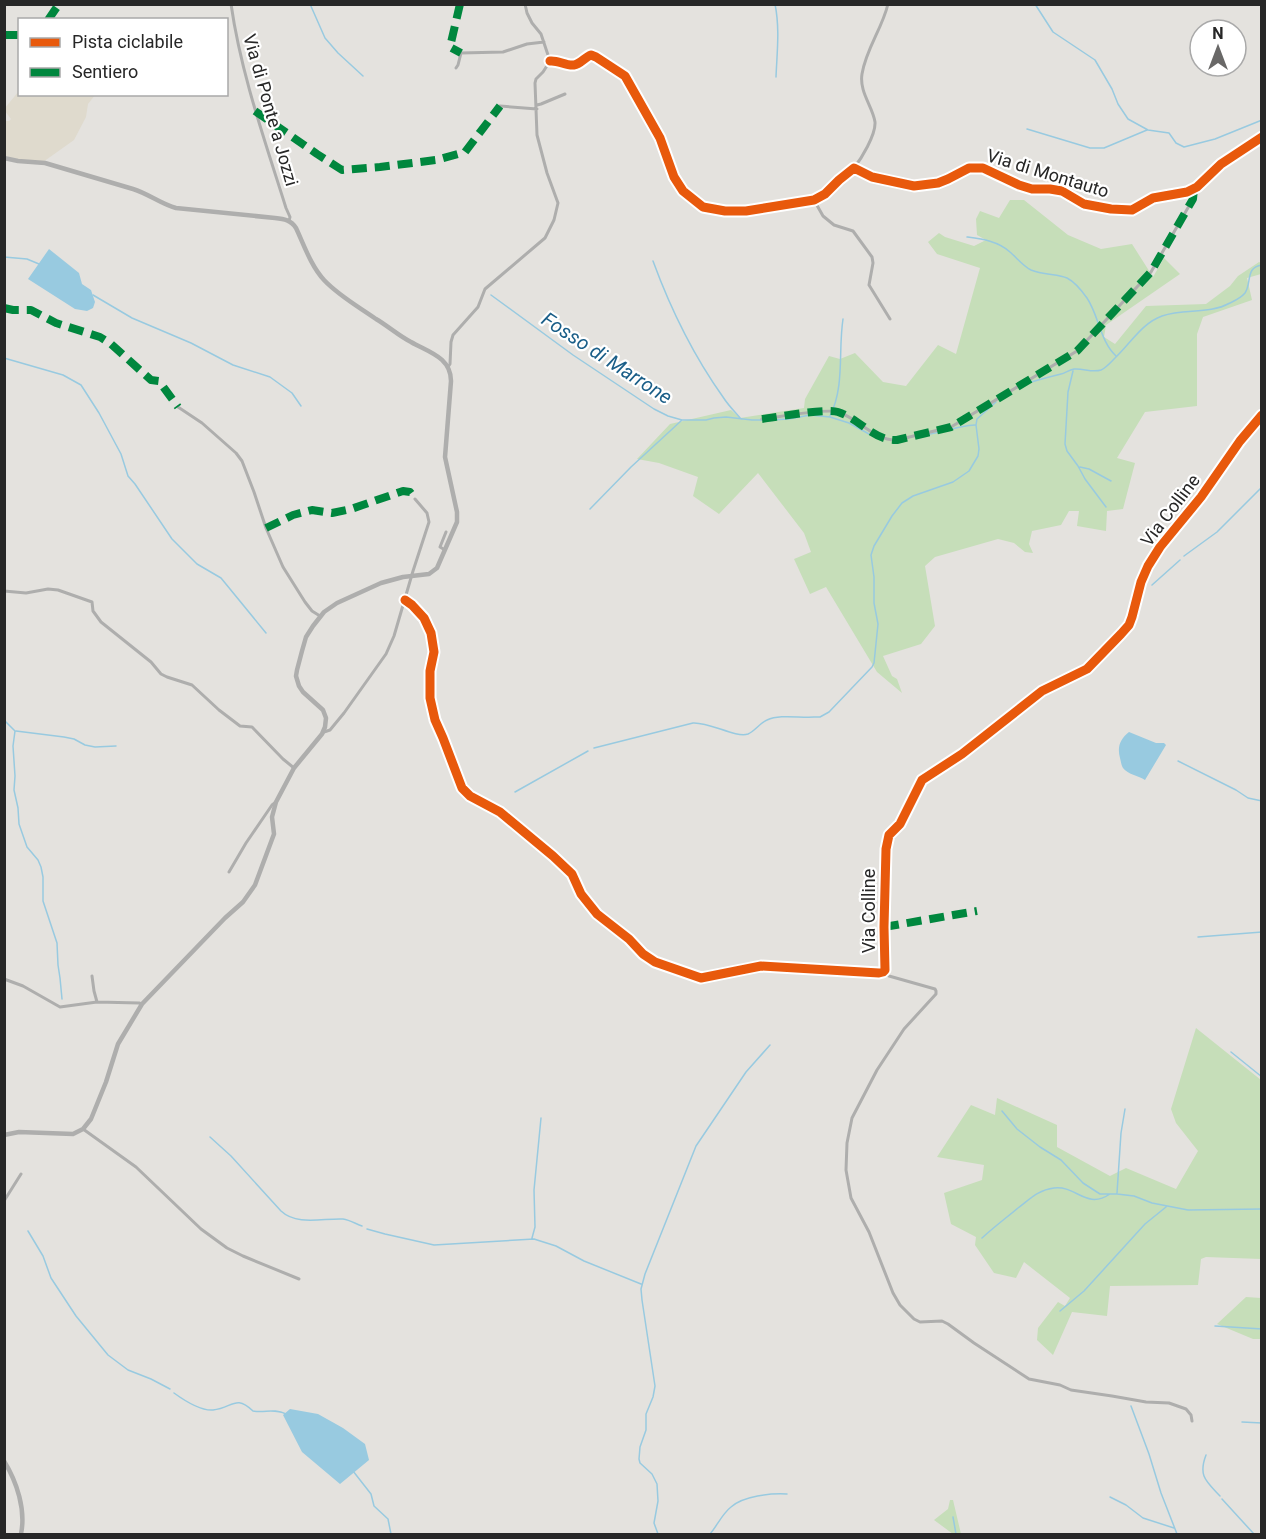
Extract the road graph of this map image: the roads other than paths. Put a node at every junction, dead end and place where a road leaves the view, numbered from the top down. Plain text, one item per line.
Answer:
1 (231, 4) edge
2 (525, 4) edge
3 (888, 4) edge
4 (544, 42) junction
5 (550, 61) junction
6 (456, 68) dead end
7 (566, 94) dead end
8 (500, 106) dead end
9 (537, 107) junction
10 (1262, 137) edge
11 (4, 158) edge
12 (854, 168) junction
13 (1194, 188) dead end
14 (814, 200) junction
15 (289, 221) junction
16 (890, 318) dead end
17 (448, 367) junction
18 (178, 407) dead end
19 (1262, 415) edge
20 (762, 419) dead end
21 (415, 499) dead end
22 (446, 532) dead end
23 (445, 550) junction
24 (411, 576) junction
25 (4, 591) edge
26 (405, 600) junction
27 (320, 616) junction
28 (324, 732) junction
29 (294, 768) junction
30 (276, 802) junction
31 (229, 872) dead end
32 (883, 972) junction
33 (92, 976) dead end
34 (4, 979) edge
35 (97, 1002) junction
36 (142, 1004) junction
37 (83, 1129) junction
38 (4, 1135) edge
39 (21, 1174) dead end
40 (4, 1201) edge
41 (299, 1279) dead end
42 (1192, 1421) dead end
43 (4, 1461) edge
44 (21, 1534) edge

1 - 15 street, Via di Ponte a Jozzi
2 - 4 street
3 - 12 street
4 - 5 street
4 - 6 street
5 - 9 street
5 - 14 street
7 - 9 street
8 - 9 street
9 - 17 street
10 - 12 street, Via di Montauto
11 - 15 main road
12 - 14 street
13 - 20 street
14 - 16 street
15 - 17 main road
17 - 23 main road
18 - 27 street
19 - 32 street, Via Colline
21 - 24 street
22 - 23 street
23 - 24 main road
24 - 26 street
24 - 27 main road
25 - 29 street
26 - 28 street
26 - 32 street, Via Colline
27 - 28 main road
28 - 29 main road
29 - 30 main road
30 - 31 street
30 - 36 main road
32 - 42 street
33 - 35 street
34 - 35 street
35 - 36 street
36 - 37 main road
37 - 38 main road
37 - 41 street
39 - 40 street
43 - 44 main road

